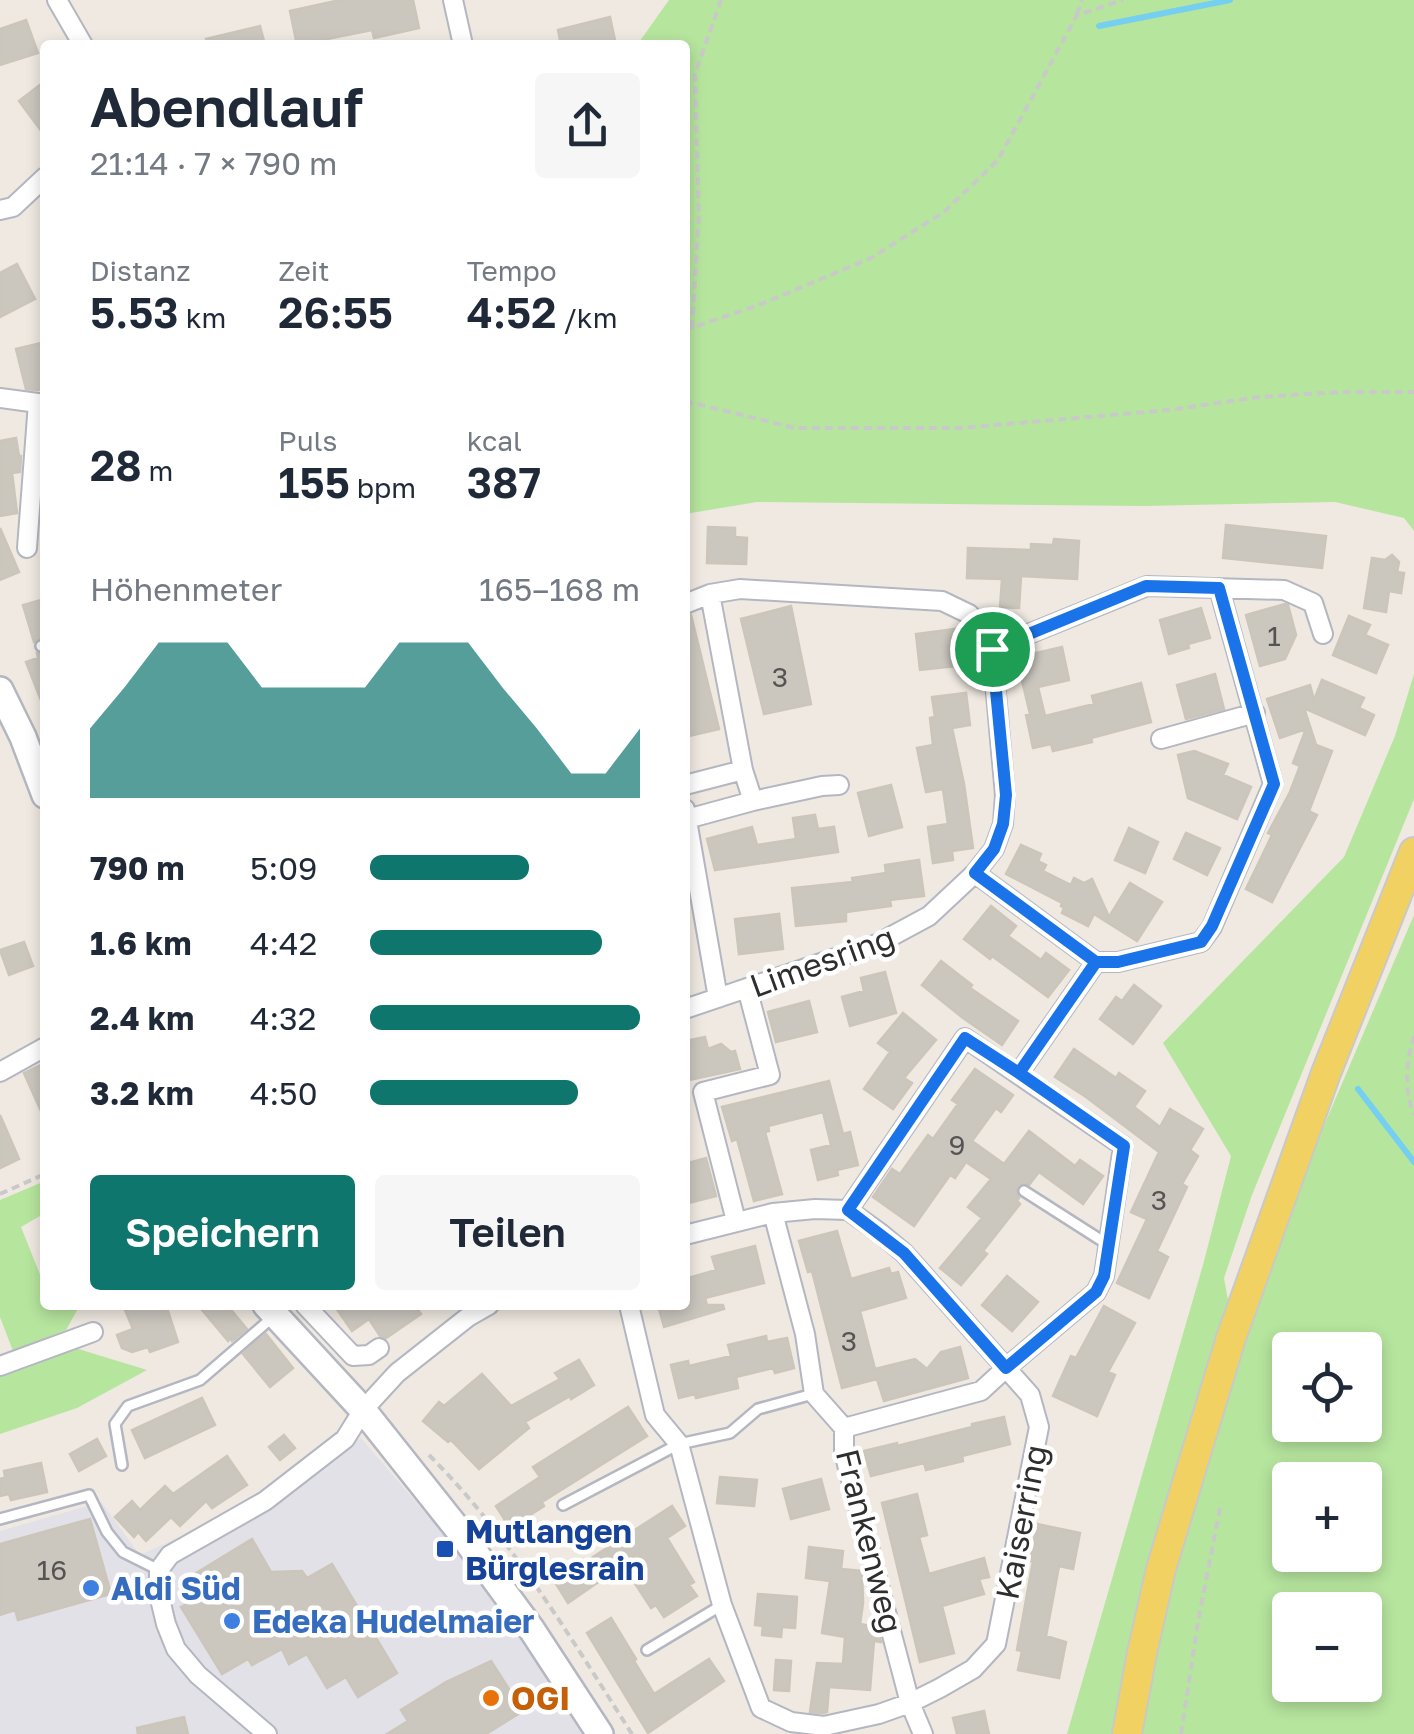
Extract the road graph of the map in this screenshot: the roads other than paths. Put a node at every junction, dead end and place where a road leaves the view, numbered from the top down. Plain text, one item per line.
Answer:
1 (453, 0) edge
2 (63, 1) edge
3 (81, 40) edge
4 (462, 40) edge
5 (40, 182) edge
6 (0, 210) edge
7 (0, 398) edge
8 (40, 403) edge
9 (40, 422) edge
10 (27, 548) dead end
11 (1219, 588) junction
12 (710, 594) junction
13 (690, 602) edge
14 (1323, 634) dead end
15 (992, 649) junction
16 (0, 690) edge
17 (1255, 714) junction
18 (1161, 739) dead end
19 (743, 770) junction
20 (40, 782) edge
21 (690, 784) edge
22 (839, 785) dead end
23 (753, 802) junction
24 (690, 813) edge
25 (690, 837) edge
26 (1414, 852) edge
27 (975, 873) junction
28 (1096, 962) junction
29 (747, 988) junction
30 (718, 998) junction
31 (690, 1007) edge
32 (40, 1050) edge
33 (0, 1072) edge
34 (1019, 1073) junction
35 (1024, 1190) dead end
36 (848, 1210) junction
37 (773, 1213) junction
38 (736, 1222) junction
39 (690, 1234) edge
40 (1109, 1246) junction
41 (271, 1310) edge
42 (310, 1310) edge
43 (480, 1310) edge
44 (630, 1310) edge
45 (93, 1332) dead end
46 (380, 1348) dead end
47 (0, 1366) edge
48 (1006, 1368) junction
49 (814, 1394) junction
50 (363, 1410) junction
51 (844, 1428) junction
52 (679, 1444) junction
53 (122, 1465) dead end
54 (564, 1505) dead end
55 (0, 1519) edge
56 (159, 1570) junction
57 (722, 1606) junction
58 (647, 1650) dead end
59 (910, 1703) junction
60 (792, 1728) edge
61 (267, 1734) edge
62 (600, 1734) edge
63 (923, 1734) edge
64 (1127, 1734) edge

1 - 4 street
2 - 3 street
5 - 6 street
7 - 8 street
9 - 10 street
11 - 14 street
11 - 15 street
11 - 17 street
12 - 13 street
12 - 15 street
12 - 19 street
15 - 27 street, Limesring
16 - 20 street
17 - 18 street
17 - 28 street
19 - 21 street
19 - 23 street
22 - 23 street
23 - 24 street
25 - 30 street
26 - 64 main road
27 - 28 street
27 - 29 street, Limesring
28 - 34 street
29 - 30 street, Limesring
29 - 38 street
30 - 31 street, Limesring
32 - 33 street
34 - 36 street
34 - 40 street
35 - 40 lane
36 - 37 street
36 - 48 street, Kaiserring
37 - 38 street
37 - 49 street
38 - 39 street
40 - 48 street
41 - 50 street
41 - 53 lane
42 - 46 street
43 - 50 street
44 - 52 street, Kaiserring
45 - 47 street
48 - 51 street
48 - 59 street, Kaiserring
49 - 51 street, Frankenweg
49 - 52 lane
50 - 56 street
50 - 62 street
51 - 59 street, Frankenweg
52 - 54 lane
52 - 57 street, Kaiserring
55 - 56 lane
56 - 61 street
57 - 58 lane
57 - 60 street, Kaiserring
59 - 60 street, Kaiserring
59 - 63 street, Frankenweg

